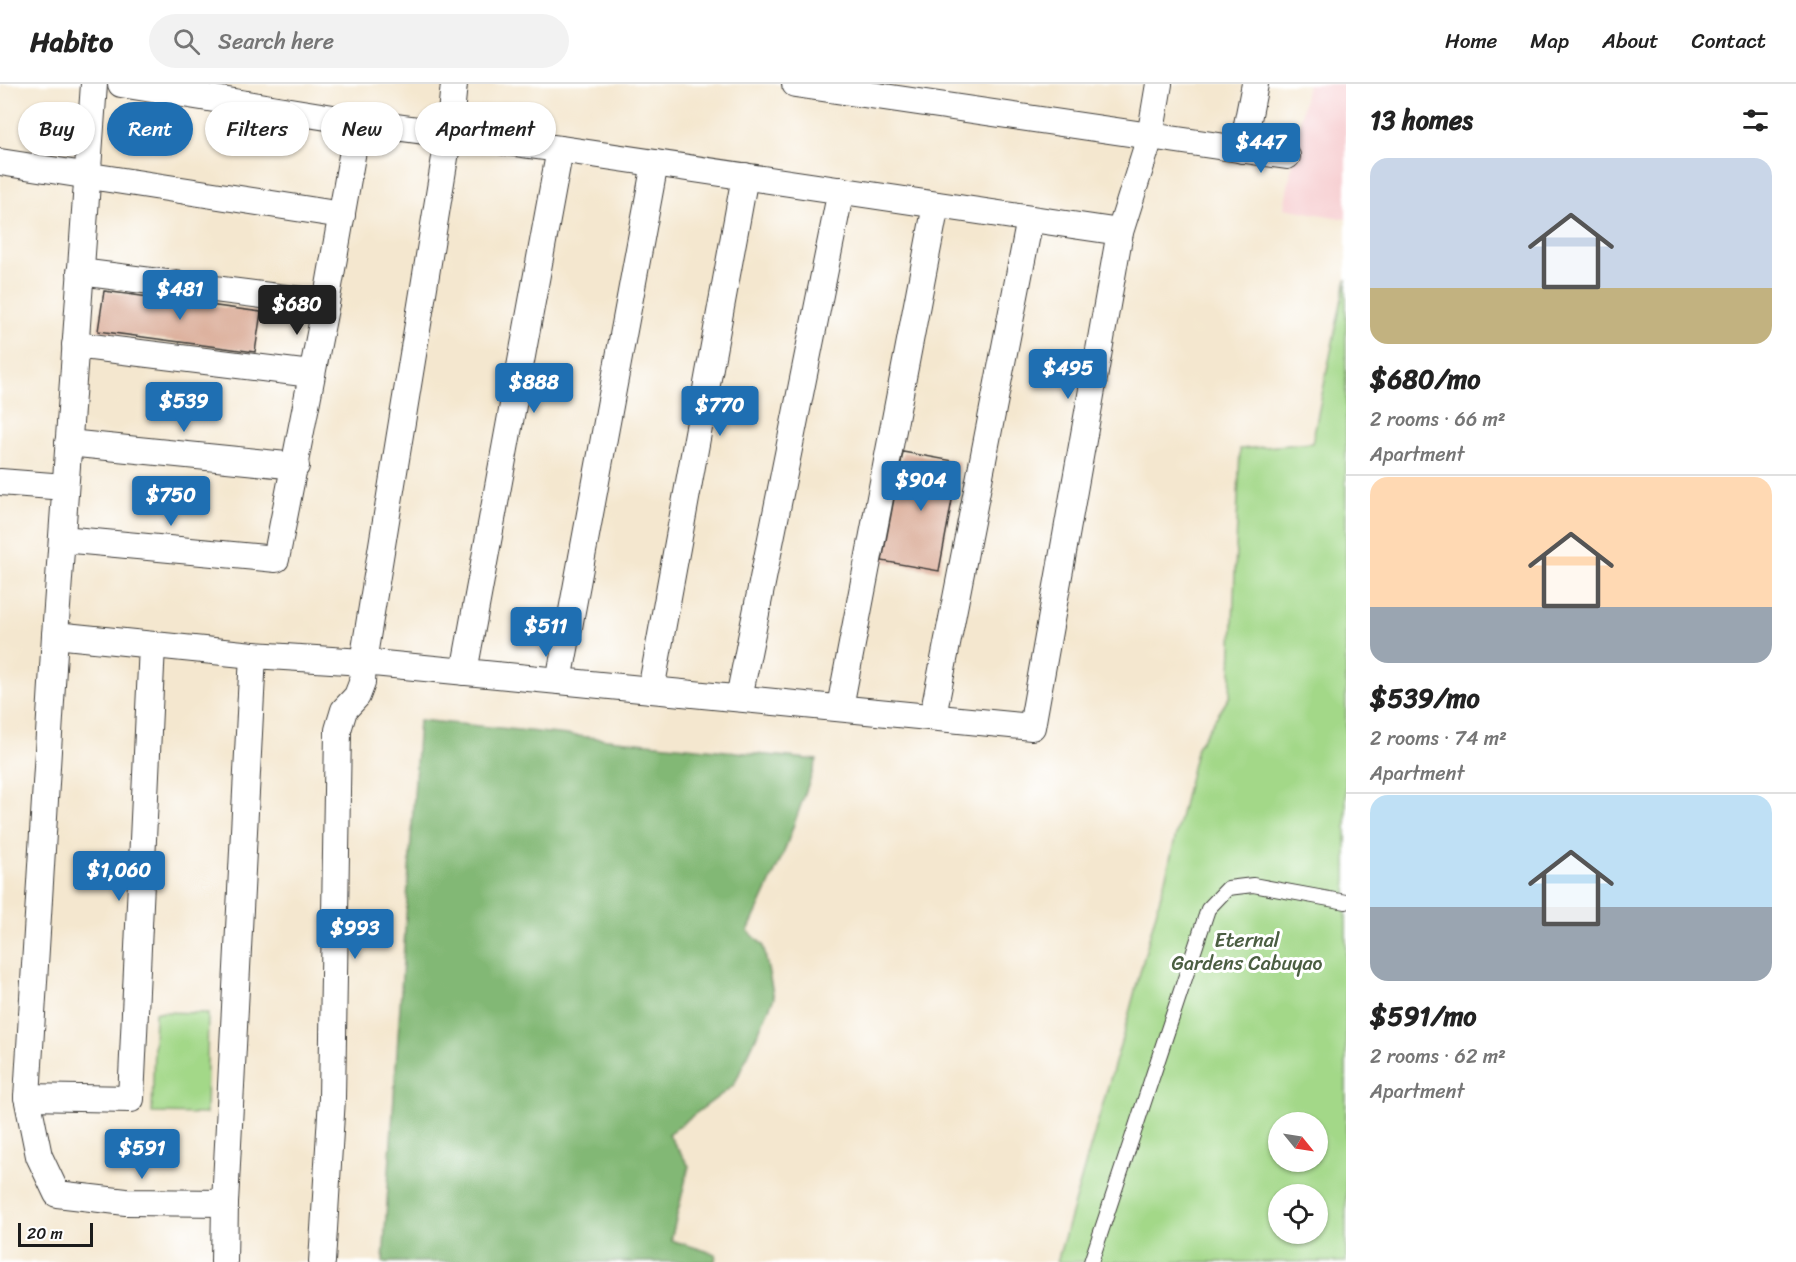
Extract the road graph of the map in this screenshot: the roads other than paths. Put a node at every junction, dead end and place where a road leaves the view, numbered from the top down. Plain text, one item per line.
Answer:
1 (94, 84) edge
2 (121, 84) edge
3 (454, 84) edge
4 (795, 84) edge
5 (1159, 84) edge
6 (1255, 84) edge
7 (452, 102) edge
8 (321, 116) edge
9 (1150, 137) junction
10 (556, 148) edge
11 (560, 149) junction
12 (1242, 150) junction
13 (352, 156) edge
14 (445, 156) edge
15 (1287, 156) dead end
16 (0, 162) edge
17 (655, 163) junction
18 (87, 176) junction
19 (745, 176) junction
20 (841, 190) junction
21 (936, 205) junction
22 (342, 215) junction
23 (1030, 219) junction
24 (1120, 232) junction
25 (80, 272) junction
26 (326, 303) junction
27 (75, 345) junction
28 (311, 374) junction
29 (68, 443) junction
30 (296, 466) junction
31 (0, 482) edge
32 (65, 487) junction
33 (62, 539) junction
34 (55, 635) junction
35 (153, 645) junction
36 (253, 655) junction
37 (363, 662) junction
38 (464, 672) junction
39 (559, 681) junction
40 (651, 690) junction
41 (739, 698) junction
42 (840, 707) junction
43 (933, 716) junction
44 (1346, 902) edge
45 (27, 1097) junction
46 (225, 1203) junction
47 (224, 1262) edge
48 (322, 1262) edge
49 (1091, 1262) edge

1 - 18 street
2 - 8 street
3 - 7 street
4 - 9 street
5 - 9 street
6 - 12 street
9 - 12 street
9 - 24 street
10 - 11 street
11 - 17 street
11 - 38 street
12 - 15 street
13 - 22 street
14 - 37 street
16 - 18 street
17 - 19 street
17 - 39 street
18 - 22 street
18 - 25 street
19 - 20 street
19 - 40 street
20 - 21 street
20 - 41 street
21 - 23 street
21 - 42 street
22 - 26 street
23 - 24 street
23 - 43 street
24 - 43 street
25 - 26 street
25 - 27 street
26 - 28 street
27 - 28 street
27 - 29 street
28 - 30 street
29 - 30 street
29 - 32 street
30 - 33 street
31 - 32 street
32 - 33 street
33 - 34 street
34 - 35 street
34 - 45 street
35 - 36 street
35 - 45 street
36 - 37 street
36 - 46 street
37 - 38 street
37 - 48 street
38 - 39 street
39 - 40 street
40 - 41 street
41 - 42 street
42 - 43 street
44 - 49 lane
45 - 46 street
46 - 47 street

